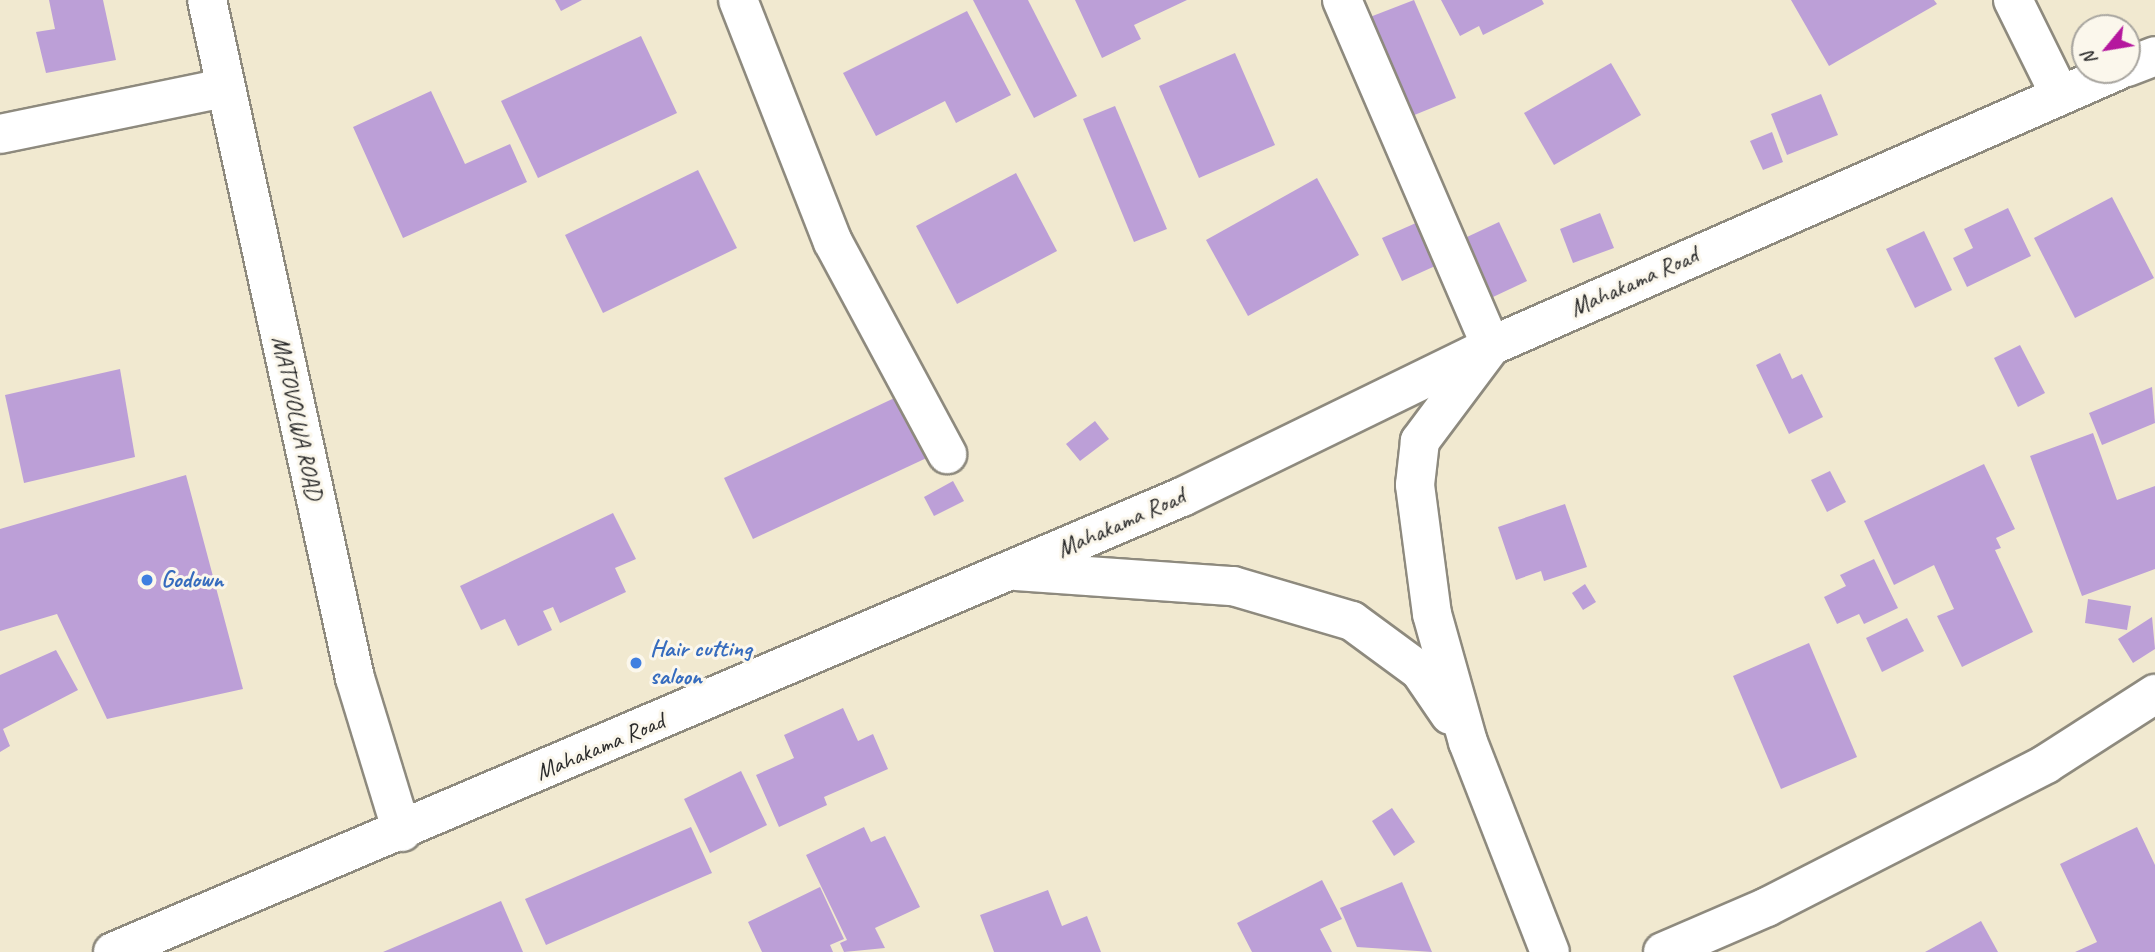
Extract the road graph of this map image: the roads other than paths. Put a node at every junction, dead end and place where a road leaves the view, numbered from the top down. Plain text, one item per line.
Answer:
1 (206, 0) edge
2 (738, 0) edge
3 (1342, 0) edge
4 (2012, 0) edge
5 (2082, 84) edge
6 (225, 88) junction
7 (2059, 93) junction
8 (0, 134) edge
9 (1491, 346) junction
10 (947, 454) dead end
11 (1010, 571) junction
12 (2155, 694) edge
13 (1468, 742) junction
14 (402, 831) junction
15 (113, 952) edge
16 (1550, 952) edge
17 (1663, 952) edge

1 - 6 street, MATOVOLWA ROAD
2 - 10 street
3 - 9 street
4 - 7 street
5 - 7 street, Mahakama Road
6 - 8 street
6 - 14 street, MATOVOLWA ROAD
7 - 9 street, Mahakama Road
9 - 11 street, Mahakama Road
9 - 13 street
11 - 13 street
11 - 14 street, Mahakama Road
12 - 17 street
13 - 16 street
14 - 15 street, Mahakama Road

